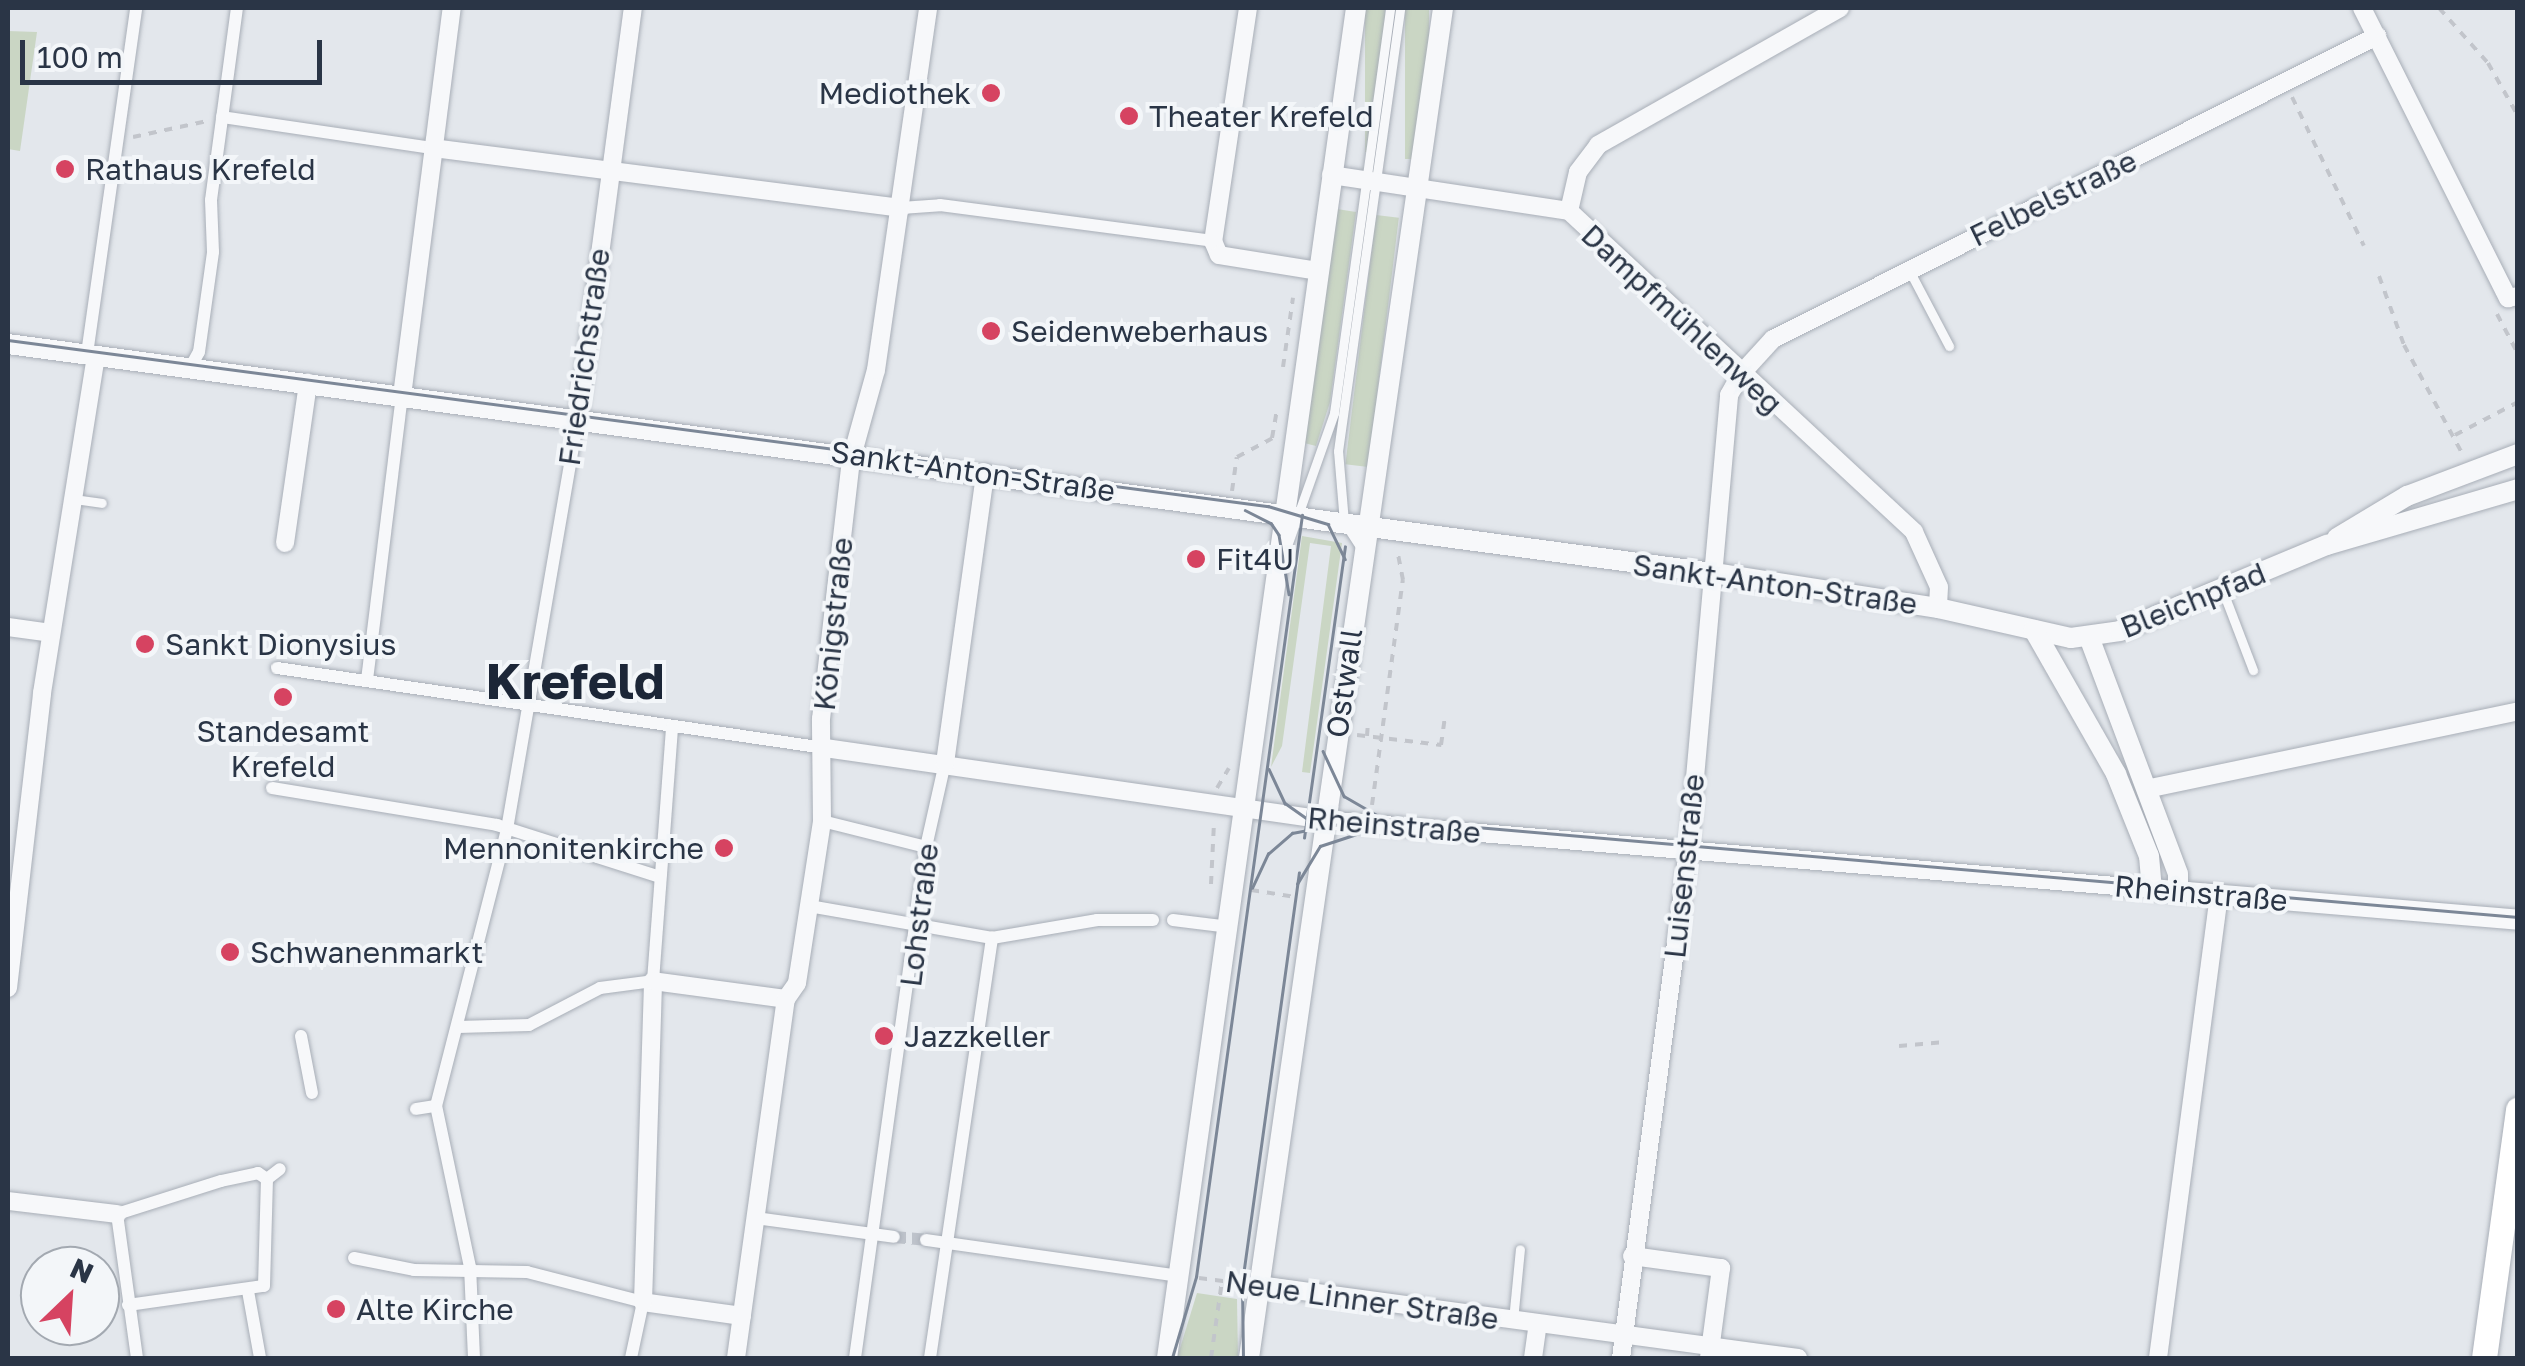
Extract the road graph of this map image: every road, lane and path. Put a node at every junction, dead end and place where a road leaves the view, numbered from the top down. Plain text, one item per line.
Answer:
1 (136, 8) edge
2 (237, 8) edge
3 (452, 8) edge
4 (633, 8) edge
5 (928, 8) edge
6 (1248, 8) edge
7 (1356, 8) edge
8 (1390, 8) edge
9 (1400, 8) edge
10 (1443, 8) edge
11 (1840, 8) edge
12 (2362, 8) edge
13 (2439, 8) edge
14 (2377, 36) junction
15 (2285, 84) junction
16 (2518, 116) edge
17 (222, 117) junction
18 (119, 140) junction
19 (433, 148) junction
20 (608, 173) junction
21 (1331, 175) junction
22 (1371, 179) junction
23 (1418, 185) junction
24 (901, 208) junction
25 (1568, 211) junction
26 (1213, 241) junction
27 (2364, 246) dead end
28 (1308, 270) junction
29 (1910, 270) junction
30 (2379, 276) dead end
31 (2512, 297) edge
32 (8, 344) edge
33 (1949, 346) dead end
34 (2518, 354) edge
35 (92, 355) junction
36 (190, 368) junction
37 (1740, 374) junction
38 (308, 384) junction
39 (1281, 385) dead end
40 (402, 396) junction
41 (2518, 402) edge
42 (1279, 403) dead end
43 (578, 419) junction
44 (2454, 436) junction
45 (1272, 438) junction
46 (1295, 448) junction
47 (2518, 454) edge
48 (854, 455) junction
49 (2471, 470) junction
50 (985, 473) junction
51 (2512, 494) edge
52 (102, 504) dead end
53 (1230, 505) junction
54 (72, 508) junction
55 (1294, 514) junction
56 (1344, 522) junction
57 (1366, 525) junction
58 (1398, 530) junction
59 (285, 543) dead end
60 (2327, 545) junction
61 (1362, 550) junction
62 (1714, 574) junction
63 (2222, 589) junction
64 (1938, 608) junction
65 (8, 627) edge
66 (2034, 630) junction
67 (51, 633) junction
68 (2089, 637) junction
69 (277, 668) dead end
70 (2253, 670) dead end
71 (367, 680) junction
72 (531, 706) junction
73 (2518, 711) edge
74 (1444, 717) dead end
75 (1368, 722) dead end
76 (672, 727) junction
77 (1337, 733) junction
78 (1366, 736) junction
79 (1382, 738) junction
80 (826, 748) junction
81 (946, 763) junction
82 (1232, 764) dead end
83 (272, 788) dead end
84 (2146, 789) junction
85 (1214, 806) junction
86 (1245, 811) junction
87 (1325, 820) junction
88 (822, 821) junction
89 (1371, 824) junction
90 (507, 829) junction
91 (926, 847) junction
92 (1688, 850) junction
93 (660, 877) junction
94 (15, 879) edge
95 (1236, 888) junction
96 (2152, 888) junction
97 (2178, 891) junction
98 (2218, 894) junction
99 (1312, 899) junction
100 (809, 906) junction
101 (1154, 920) dead end
102 (1173, 920) dead end
103 (2518, 920) edge
104 (919, 928) junction
105 (1231, 928) junction
106 (992, 938) junction
107 (653, 981) junction
108 (8, 988) edge
109 (786, 1000) junction
110 (458, 1028) junction
111 (301, 1036) dead end
112 (1945, 1042) dead end
113 (1899, 1046) dead end
114 (312, 1094) dead end
115 (436, 1106) junction
116 (416, 1109) dead end
117 (2518, 1109) edge
118 (280, 1169) dead end
119 (267, 1179) junction
120 (8, 1201) edge
121 (117, 1214) junction
122 (756, 1218) junction
123 (872, 1234) junction
124 (894, 1237) tunnel mouth
125 (926, 1240) tunnel mouth
126 (946, 1242) junction
127 (1520, 1249) dead end
128 (1632, 1256) junction
129 (354, 1258) dead end
130 (470, 1267) junction
131 (1180, 1276) junction
132 (1222, 1281) junction
133 (1258, 1286) junction
134 (248, 1291) junction
135 (643, 1302) junction
136 (128, 1305) junction
137 (742, 1316) junction
138 (1512, 1320) junction
139 (1538, 1324) junction
140 (1624, 1335) junction
141 (1710, 1352) edge
142 (137, 1358) edge
143 (260, 1358) edge
144 (474, 1358) edge
145 (632, 1358) edge
146 (736, 1358) edge
147 (855, 1358) edge
148 (930, 1358) edge
149 (1167, 1358) edge
150 (1211, 1358) edge
151 (1249, 1358) edge
152 (1533, 1358) edge
153 (1620, 1358) edge
154 (1798, 1358) edge
155 (2158, 1358) edge
156 (2484, 1358) edge

1 - 18 street
2 - 17 street
3 - 19 street
4 - 20 street, Friedrichstraße
5 - 24 street, Königstraße
6 - 26 street
7 - 21 street
8 - 22 lane
9 - 22 lane
10 - 23 street, Ostwall
11 - 25 street
12 - 14 street
13 - 16 path
14 - 15 street, Felbelstraße
14 - 31 street
15 - 27 path
15 - 29 street, Felbelstraße
17 - 18 path
17 - 19 street
17 - 36 street
18 - 35 street
19 - 20 street
19 - 40 street
20 - 24 street
20 - 43 street, Friedrichstraße
21 - 22 street, Dampfmühlenweg
21 - 28 street
22 - 23 street, Dampfmühlenweg
22 - 55 lane
22 - 56 lane
23 - 25 street, Dampfmühlenweg
23 - 57 street, Ostwall
24 - 26 street
24 - 48 street, Königstraße
25 - 37 street, Dampfmühlenweg
26 - 28 street
28 - 39 path
28 - 46 street
29 - 33 lane
29 - 37 street, Felbelstraße
30 - 44 path
31 - 34 path
32 - 35 street, Sankt-Anton-Straße
35 - 36 street, Sankt-Anton-Straße
35 - 54 street
36 - 38 street, Sankt-Anton-Straße
37 - 62 street, Luisenstraße
37 - 64 street, Dampfmühlenweg
38 - 40 street, Sankt-Anton-Straße
38 - 59 street
40 - 43 street, Sankt-Anton-Straße
40 - 71 street
41 - 44 path
42 - 45 path
43 - 48 street, Sankt-Anton-Straße
43 - 72 street, Friedrichstraße
44 - 49 path
45 - 46 path
45 - 53 path
46 - 55 street
47 - 49 street, Bleichpfad
48 - 50 street, Sankt-Anton-Straße
48 - 80 street, Königstraße
49 - 60 street, Bleichpfad
50 - 53 street, Sankt-Anton-Straße
50 - 81 street, Lohstraße
51 - 60 street, Bleichpfad
52 - 54 lane
53 - 55 street, Sankt-Anton-Straße
54 - 67 street
55 - 56 street, Sankt-Anton-Straße
55 - 86 street
56 - 57 street, Sankt-Anton-Straße
56 - 61 lane
57 - 58 street, Sankt-Anton-Straße
57 - 61 street, Ostwall
58 - 62 street, Sankt-Anton-Straße
58 - 79 path
60 - 63 street, Bleichpfad
61 - 77 street, Ostwall
62 - 64 street, Sankt-Anton-Straße
62 - 92 street, Luisenstraße
63 - 68 street, Bleichpfad
63 - 70 lane
64 - 66 street, Bleichpfad
65 - 67 street
66 - 68 street, Bleichpfad
66 - 96 street
67 - 94 street
68 - 84 street
69 - 71 street, Rheinstraße
71 - 72 street, Rheinstraße
72 - 76 street, Rheinstraße
72 - 90 street, Friedrichstraße
73 - 84 street
74 - 79 path
75 - 78 path
76 - 80 street, Rheinstraße
76 - 93 street
77 - 78 path
77 - 87 street, Ostwall
78 - 79 path
79 - 89 path
80 - 81 street, Rheinstraße
80 - 88 street, Königstraße
81 - 85 street, Rheinstraße
81 - 91 street, Lohstraße
82 - 85 path
83 - 90 street
84 - 97 street
85 - 86 street, Rheinstraße
85 - 95 path
86 - 87 street, Rheinstraße
86 - 95 street
87 - 89 street, Rheinstraße
87 - 99 street, Ostwall
88 - 91 street
88 - 100 street, Königstraße
89 - 92 street, Rheinstraße
90 - 93 street
90 - 110 street, Friedrichstraße
91 - 104 street, Lohstraße
92 - 96 street, Rheinstraße
92 - 128 street, Luisenstraße
93 - 107 street
94 - 108 street
95 - 99 path
95 - 105 street
96 - 97 street, Rheinstraße
97 - 98 street, Rheinstraße
98 - 103 street, Rheinstraße
98 - 155 street
99 - 133 street, Ostwall
100 - 104 street
100 - 109 street, Königstraße
101 - 106 street
102 - 105 street
104 - 106 street
104 - 123 street, Lohstraße
105 - 131 street
106 - 126 street
107 - 109 street
107 - 110 street
107 - 135 street
109 - 122 street, Königstraße
110 - 115 street, Friedrichstraße
111 - 114 street
112 - 113 path
115 - 116 street
115 - 130 street
117 - 156 main road
118 - 119 street
119 - 121 street
119 - 134 street
120 - 121 street
121 - 136 street
122 - 123 street
122 - 137 street, Königstraße
123 - 124 street
123 - 147 street, Lohstraße
125 - 126 street
126 - 131 street
126 - 148 street
127 - 138 lane
128 - 140 street, Luisenstraße
128 - 141 street
129 - 130 street
130 - 135 street
130 - 144 street
131 - 132 path, Neue Linner Straße
131 - 149 street
132 - 133 path, Neue Linner Straße
132 - 150 path
133 - 138 street, Neue Linner Straße
133 - 151 street, Ostwall
134 - 136 street
134 - 143 street
135 - 137 street
135 - 145 street
136 - 142 street
137 - 146 street, Königstraße
138 - 139 street, Neue Linner Straße
139 - 140 street, Neue Linner Straße
139 - 152 street
140 - 141 street, Neue Linner Straße
140 - 153 street, Luisenstraße
141 - 154 street, Neue Linner Straße

